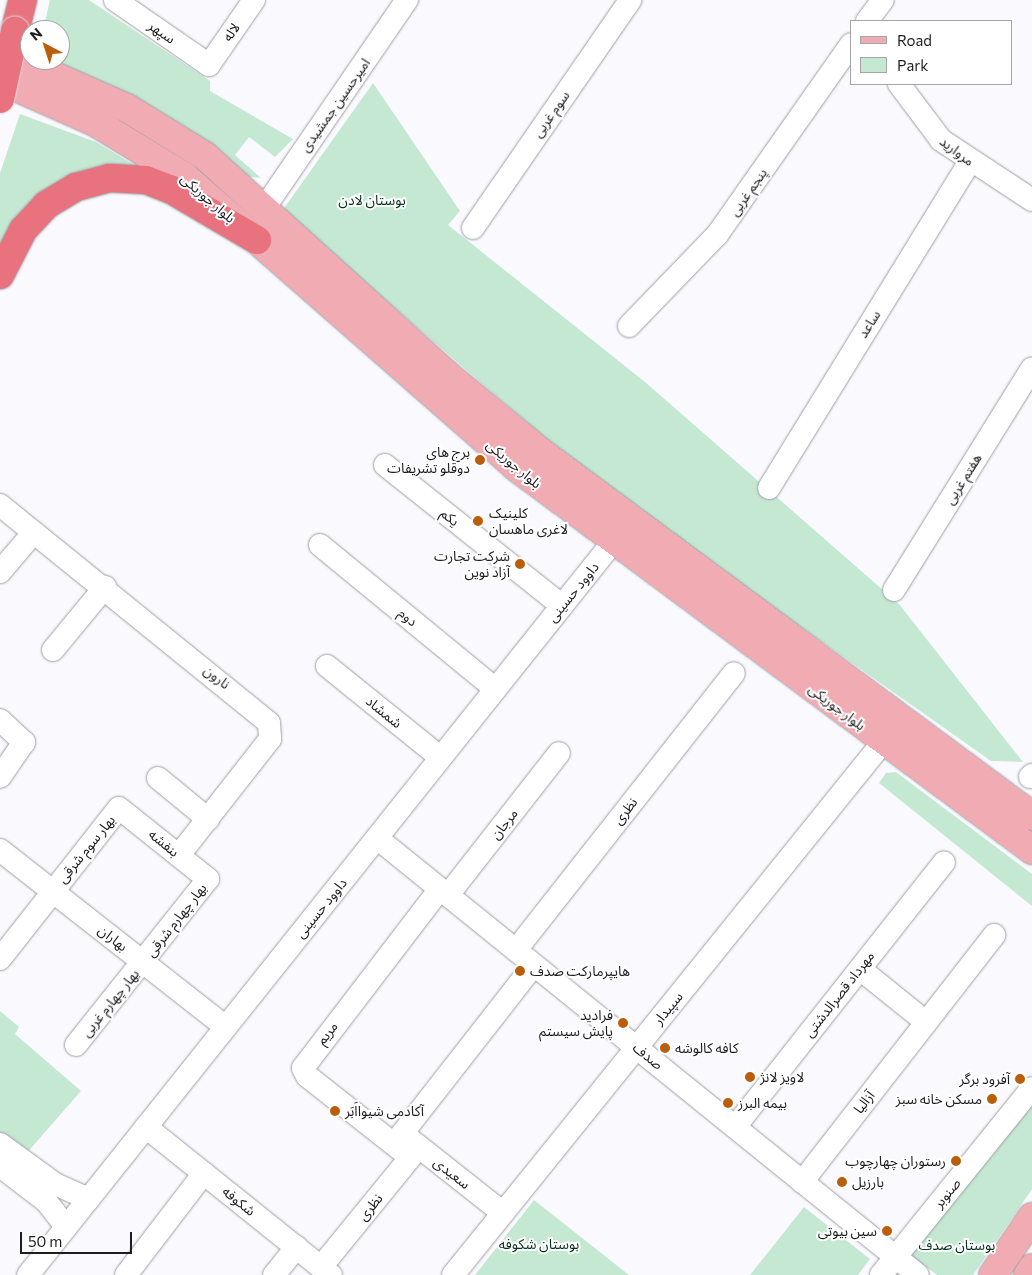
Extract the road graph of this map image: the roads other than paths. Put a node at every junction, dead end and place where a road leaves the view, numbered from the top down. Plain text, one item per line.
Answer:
1 (23, 0) edge
2 (115, 0) edge
3 (254, 0) edge
4 (407, 0) edge
5 (630, 0) edge
6 (8, 42) edge
7 (850, 45) edge
8 (209, 64) joint
9 (0, 80) edge
10 (900, 85) edge
11 (0, 99) edge
12 (970, 161) junction
13 (1032, 200) edge
14 (263, 210) junction
15 (473, 228) dead end
16 (256, 240) junction
17 (0, 275) edge
18 (629, 326) dead end
19 (1032, 368) edge
20 (542, 454) junction
21 (385, 465) dead end
22 (516, 467) junction
23 (769, 488) dead end
24 (0, 505) edge
25 (34, 532) junction
26 (613, 542) junction
27 (320, 544) dead end
28 (0, 572) edge
29 (105, 587) junction
30 (894, 590) dead end
31 (562, 606) junction
32 (53, 650) dead end
33 (328, 666) dead end
34 (734, 673) dead end
35 (495, 689) junction
36 (0, 720) edge
37 (883, 742) junction
38 (559, 753) dead end
39 (441, 758) junction
40 (0, 776) edge
41 (158, 778) dead end
42 (119, 808) joint
43 (1032, 816) edge
44 (208, 819) junction
45 (377, 838) junction
46 (0, 850) edge
47 (1032, 850) edge
48 (179, 855) junction
49 (944, 862) dead end
50 (208, 879) joint
51 (52, 891) junction
52 (444, 892) junction
53 (994, 935) dead end
54 (516, 950) junction
55 (0, 959) edge
56 (143, 961) junction
57 (534, 965) junction
58 (860, 969) junction
59 (926, 1022) junction
60 (226, 1027) junction
61 (76, 1046) dead end
62 (636, 1048) junction
63 (1032, 1088) edge
64 (146, 1127) junction
65 (735, 1127) junction
66 (0, 1144) edge
67 (406, 1145) junction
68 (204, 1173) junction
69 (4, 1177) edge
70 (802, 1182) junction
71 (89, 1199) junction
72 (503, 1213) junction
73 (1032, 1217) edge
74 (66, 1227) junction
75 (297, 1248) junction
76 (896, 1257) junction
77 (1032, 1268) edge
78 (326, 1271) edge
79 (28, 1275) edge
80 (126, 1275) edge
81 (274, 1275) edge
82 (453, 1275) edge
83 (881, 1275) edge
84 (918, 1275) edge
85 (993, 1275) edge
86 (1028, 1275) edge

1 - 6 highway
2 - 8 street, سپهر
3 - 8 street, لاله
4 - 14 street, امیرحسین جمشیدی
5 - 15 street, سوم غربی
6 - 11 highway, bridge
6 - 14 main road, بلوار جوریکی
7 - 18 street, پنجم غربی
9 - 16 main road, بلوار جوریکی
10 - 12 street, مروارید
12 - 13 street, مروارید
12 - 23 street, ساعد
14 - 20 main road, بلوار جوریکی
16 - 17 highway
16 - 22 main road, بلوار جوریکی
19 - 30 street, هفتم غربی
20 - 22 main road
20 - 43 main road, بلوار جوریکی
21 - 31 street, یکم
22 - 26 main road, بلوار جوریکی
24 - 25 street, نارون
25 - 28 street
25 - 29 street, نارون
26 - 31 street, داوود حسینی
26 - 37 main road, بلوار جوریکی
27 - 35 street, دوم
29 - 32 street
29 - 44 street, نارون
31 - 35 street, داوود حسینی
33 - 39 street, شمشاد
34 - 54 street, نظری
35 - 39 street, داوود حسینی
36 - 40 street
37 - 47 main road, بلوار جوریکی
37 - 62 street, سپیدار
38 - 52 street, مرجان
39 - 45 street, داوود حسینی
41 - 44 street
42 - 48 street, بنفشه
42 - 51 street, بهار سوم شرقی
44 - 48 street, نارون
45 - 52 street, صدف
45 - 60 street, داوود حسینی
46 - 51 street, بهاران
48 - 50 street, بنفشه
49 - 58 street, مهرداد قصرالدشتی
50 - 56 street, بهار چهارم شرقی
51 - 55 street, بهار سوم شرقی
51 - 56 street, بهاران
52 - 54 street, صدف
52 - 67 street, مریم
53 - 59 street, آزالیا
54 - 57 street, صدف
56 - 60 street, بهاران
56 - 61 street, بهار چهارم غربی
57 - 62 street, صدف
57 - 67 street, نظری
58 - 59 street
58 - 65 street, مهرداد قصرالدشتی
59 - 70 street, آزالیا
60 - 64 street, داوود حسینی
62 - 65 street, صدف
62 - 72 street, سپیدار
63 - 76 street, صنوبر
64 - 68 street, شکوفه
64 - 71 street, داوود حسینی
65 - 70 street, صدف
66 - 71 street
67 - 72 street, سعیدی
67 - 78 street, نظری
68 - 75 street, شکوفه
68 - 80 street
69 - 74 street
70 - 76 street, صدف
71 - 74 street, داوود حسینی
72 - 82 street, سپیدار
73 - 85 main road
74 - 79 street, داوود حسینی
75 - 78 street, شکوفه
75 - 81 street
76 - 83 street, صنوبر
76 - 84 street, صدف
77 - 86 main road

